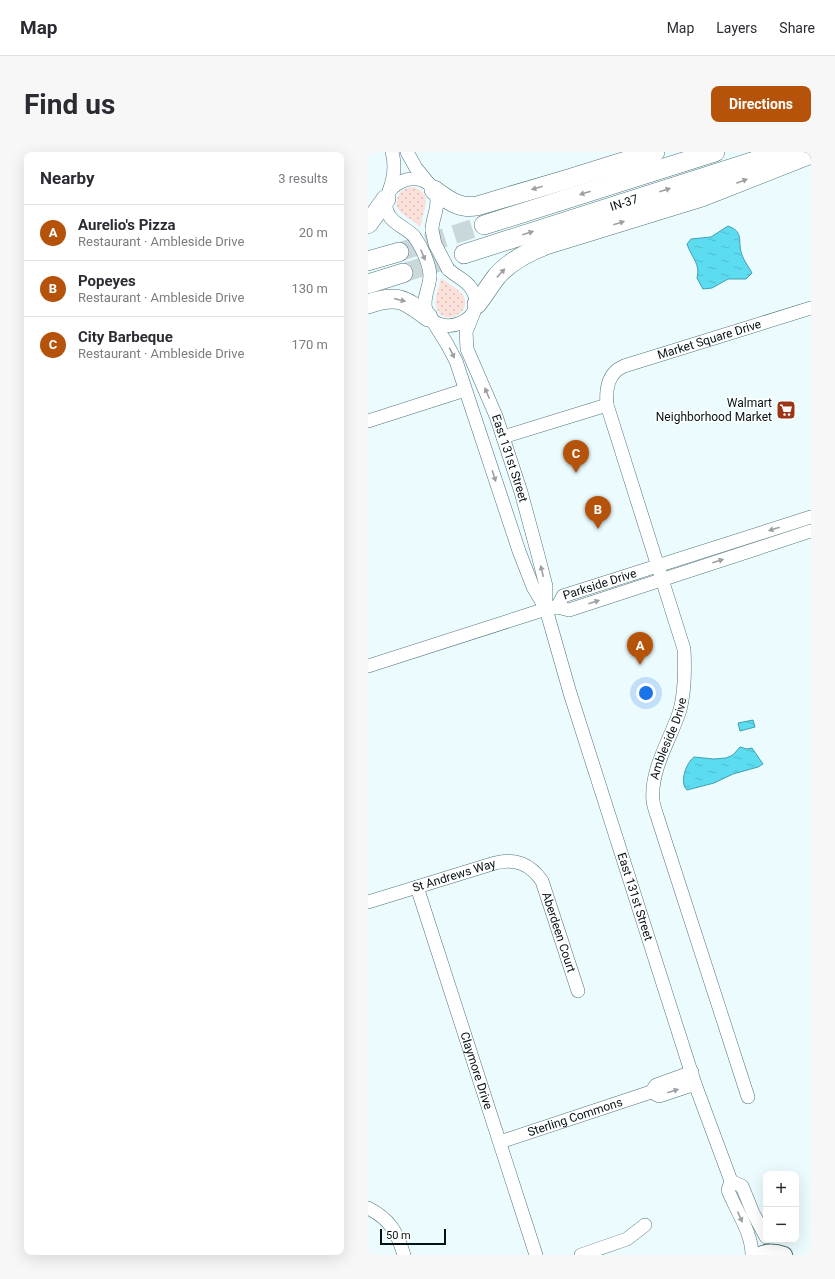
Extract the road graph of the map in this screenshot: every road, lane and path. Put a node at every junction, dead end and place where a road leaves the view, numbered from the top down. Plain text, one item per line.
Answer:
1 (392, 152) edge
2 (407, 152) edge
3 (655, 152) edge
4 (715, 152) edge
5 (783, 152) edge
6 (811, 154) edge
7 (431, 187) junction
8 (387, 196) junction
9 (368, 224) edge
10 (484, 225) tunnel mouth
11 (399, 252) tunnel mouth
12 (464, 254) tunnel mouth
13 (368, 262) edge
14 (403, 273) tunnel mouth
15 (368, 284) edge
16 (368, 304) edge
17 (475, 308) junction
18 (811, 308) edge
19 (430, 319) junction
20 (612, 377) joint
21 (465, 390) junction
22 (607, 405) junction
23 (368, 421) edge
24 (503, 437) junction
25 (811, 517) edge
26 (811, 531) edge
27 (658, 566) junction
28 (662, 580) junction
29 (552, 608) junction
30 (368, 666) edge
31 (537, 874) joint
32 (417, 887) junction
33 (368, 902) edge
34 (578, 991) dead end
35 (693, 1078) junction
36 (748, 1097) dead end
37 (500, 1142) junction
38 (731, 1181) junction
39 (368, 1208) edge
40 (645, 1225) dead end
41 (763, 1233) edge
42 (771, 1243) edge
43 (404, 1255) edge
44 (536, 1255) edge
45 (580, 1255) edge
46 (752, 1255) edge
47 (760, 1255) edge
48 (783, 1255) edge

1 - 8 street
2 - 7 street
3 -> 7 highway
4 -> 10 highway, IN-37
12 -> 5 highway, IN-37
17 -> 6 highway
7 - 8 street
7 - 17 street, bridge
8 - 9 highway
8 -> 19 street, bridge
11 - 13 highway
14 - 15 highway
16 -> 19 highway
17 - 19 street
24 -> 17 street, East 131st Street
18 - 20 street, Market Square Drive
19 -> 21 street, East 131st Street
20 - 22 street, Ambleside Drive
21 - 23 street
21 -> 29 street, East 131st Street
22 - 24 street
22 - 27 street, Ambleside Drive
29 -> 24 street, East 131st Street
25 -> 27 street, Parkside Drive
28 -> 26 street, Parkside Drive
27 - 28 street, Ambleside Drive
27 - 29 street, Parkside Drive
29 -> 28 street, Parkside Drive
28 - 36 street, Ambleside Drive
29 - 30 street, Parkside Drive
29 - 35 street, East 131st Street
31 - 32 street, St Andrews Way
31 - 34 street, Aberdeen Court
32 - 33 street, St Andrews Way
32 - 37 street, Claymore Drive
35 - 37 street, Sterling Commons
35 - 38 street, East 131st Street
37 - 44 street, Claymore Drive
38 - 41 street, East 131st Street
38 -> 46 street, East 131st Street
39 - 43 street
40 - 45 street
42 - 48 street
47 - 48 main road

